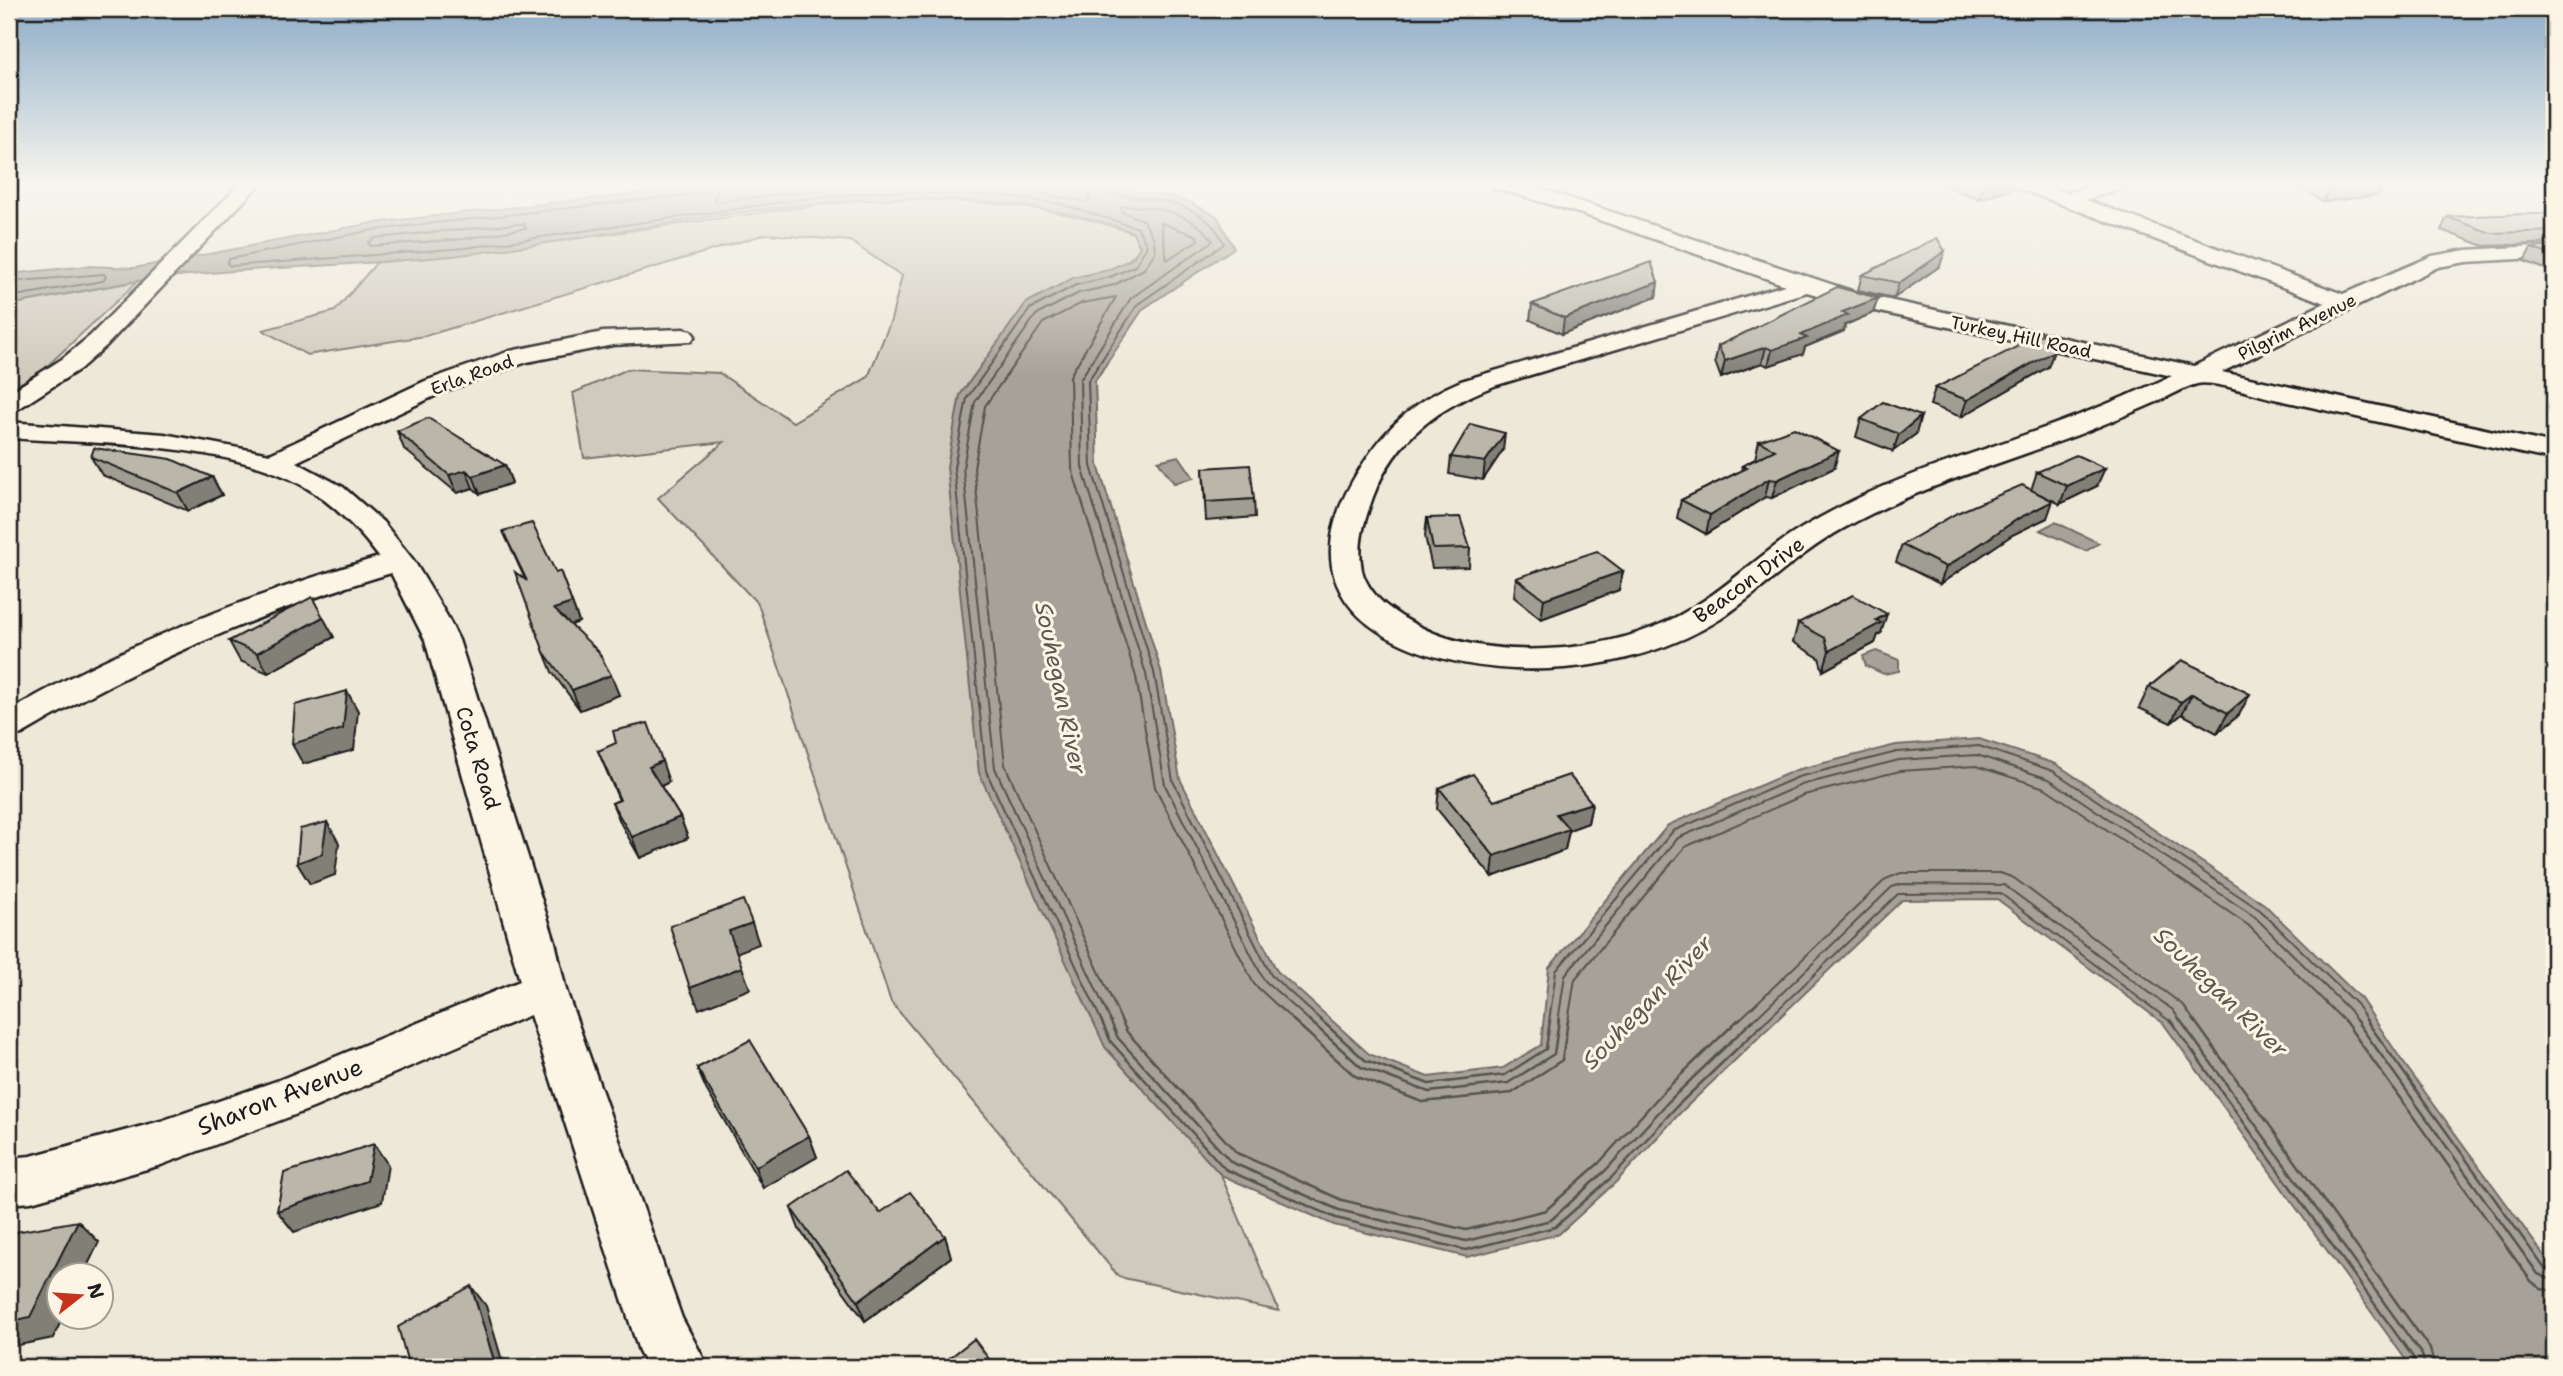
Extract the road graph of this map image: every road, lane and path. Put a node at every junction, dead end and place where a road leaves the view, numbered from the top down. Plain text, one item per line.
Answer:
1 (189, 247) edge
2 (1697, 247) edge
3 (2195, 247) edge
4 (2554, 251) edge
5 (1805, 286) junction
6 (2346, 303) junction
7 (683, 336) dead end
8 (2202, 374) junction
9 (9, 404) edge
10 (9, 430) edge
11 (2554, 452) edge
12 (275, 462) junction
13 (399, 561) junction
14 (9, 726) edge
15 (544, 990) junction
16 (9, 1181) edge
17 (680, 1367) edge

1 - 9 street
2 - 5 street, Turkey Hill Road
3 - 6 street
4 - 6 street, Pilgrim Avenue
5 - 8 street, Turkey Hill Road
5 - 8 street, Beacon Drive
6 - 8 street, Pilgrim Avenue
7 - 12 street, Erla Road
8 - 11 street, Turkey Hill Road
10 - 12 street, Cota Road
12 - 13 street, Cota Road
13 - 14 street
13 - 15 street, Cota Road
15 - 16 street, Sharon Avenue
15 - 17 street, Cota Road

